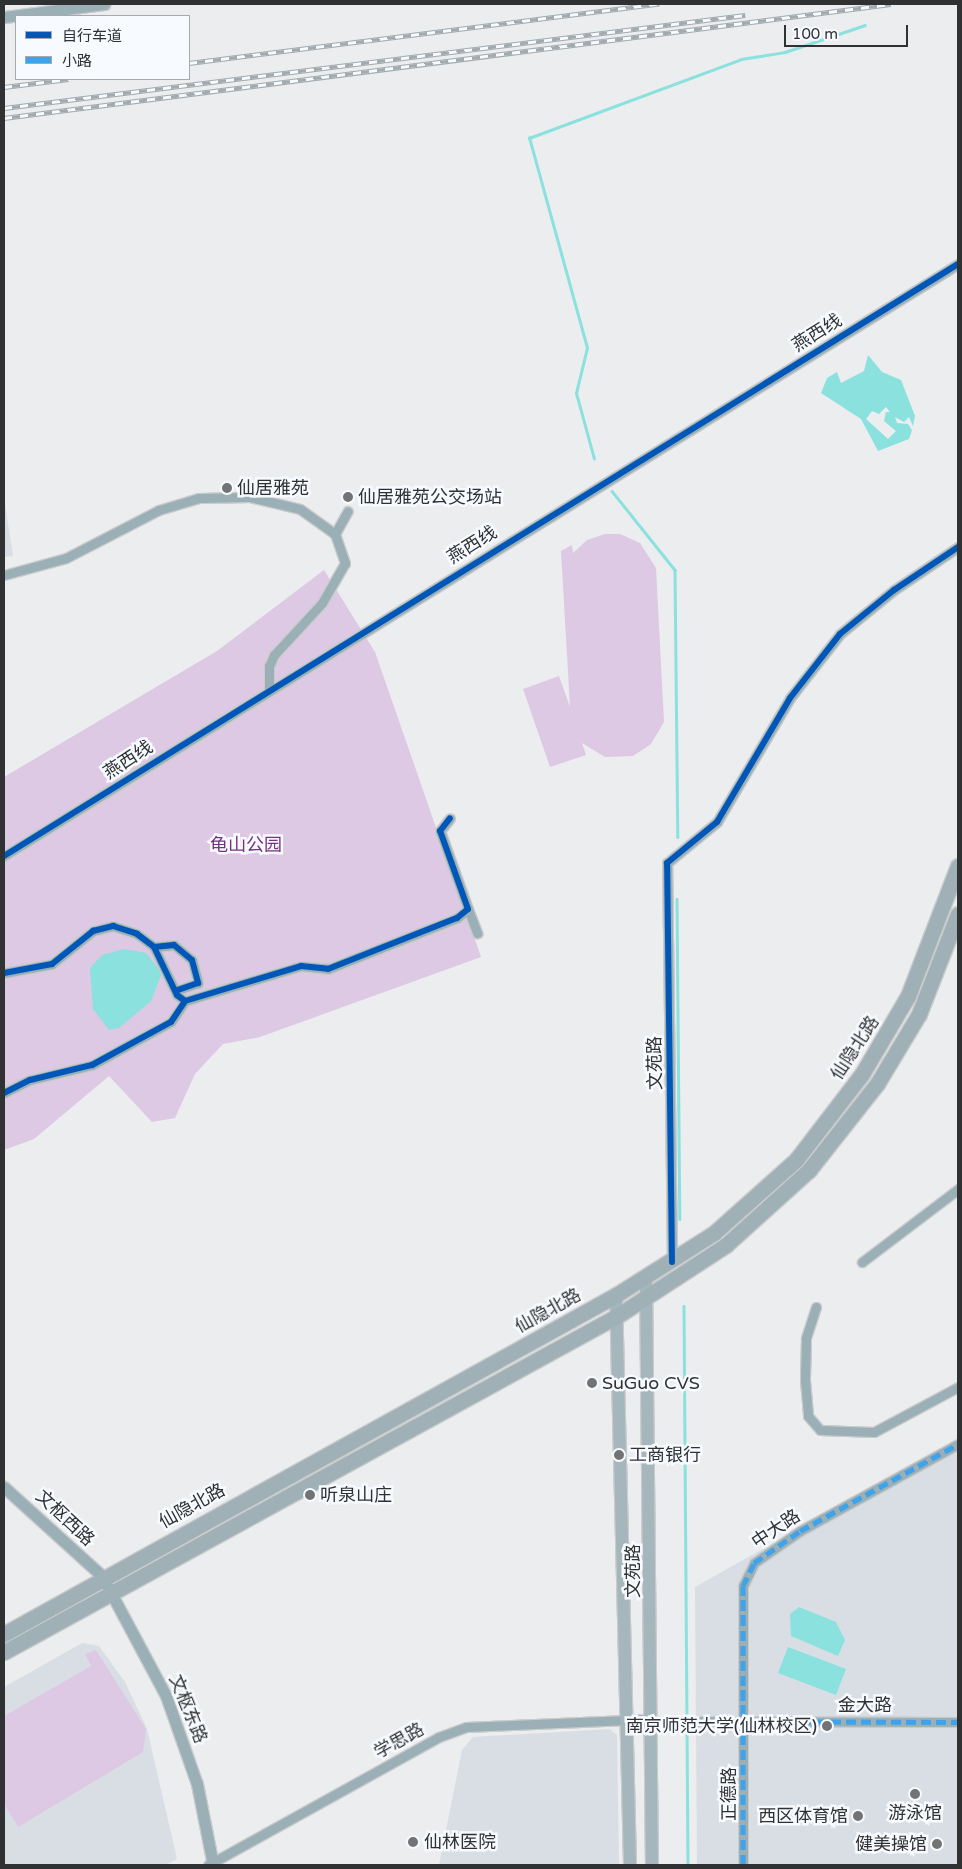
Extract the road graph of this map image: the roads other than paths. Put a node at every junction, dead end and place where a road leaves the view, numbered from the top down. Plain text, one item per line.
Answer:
1 (104, 4) edge
2 (19, 15) edge
3 (958, 264) edge
4 (348, 511) dead end
5 (335, 534) junction
6 (958, 547) edge
7 (4, 575) edge
8 (269, 691) junction
9 (450, 818) dead end
10 (4, 856) edge
11 (958, 866) edge
12 (468, 909) junction
13 (958, 914) edge
14 (477, 933) dead end
15 (154, 947) junction
16 (4, 973) edge
17 (175, 991) junction
18 (185, 1001) junction
19 (4, 1093) edge
20 (958, 1189) edge
21 (672, 1262) junction
22 (862, 1262) dead end
23 (646, 1277) junction
24 (616, 1295) junction
25 (649, 1296) junction
26 (816, 1307) dead end
27 (617, 1316) junction
28 (958, 1386) edge
29 (958, 1444) edge
30 (4, 1487) edge
31 (102, 1576) junction
32 (110, 1592) junction
33 (4, 1634) edge
34 (4, 1652) edge
35 (627, 1720) junction
36 (651, 1721) junction
37 (745, 1722) junction
38 (958, 1722) edge
39 (211, 1864) edge
40 (630, 1865) edge
41 (652, 1865) edge
42 (743, 1865) edge

1 - 2 street
3 - 8 street, 燕西线
4 - 5 street
5 - 7 street
5 - 8 street
6 - 21 street, 文苑路
8 - 10 street, 燕西线
9 - 12 street
11 - 21 main road, 仙隐北路
12 - 14 street
12 - 18 street
13 - 25 main road, 仙隐北路
15 - 16 street
15 - 17 street
15 - 17 street
17 - 18 street
18 - 19 street
20 - 22 street
21 - 23 main road, 仙隐北路
23 - 24 main road, 仙隐北路
23 - 25 main road, 文苑路
24 - 27 main road, 文苑路
24 - 31 main road, 仙隐北路
25 - 27 main road, 仙隐北路
25 - 36 main road, 文苑路
26 - 28 street
27 - 32 main road, 仙隐北路
27 - 35 main road, 文苑路
29 - 37 street, 中大路
30 - 31 street, 文枢西路
31 - 32 street, 文枢东路
31 - 33 main road, 仙隐北路
32 - 34 main road, 仙隐北路
32 - 39 street, 文枢东路
35 - 36 street
35 - 39 street, 学思路
35 - 40 main road, 文苑路
36 - 37 street, 金大路
36 - 41 main road, 文苑路
37 - 38 street, 金大路
37 - 42 street, 正德路

